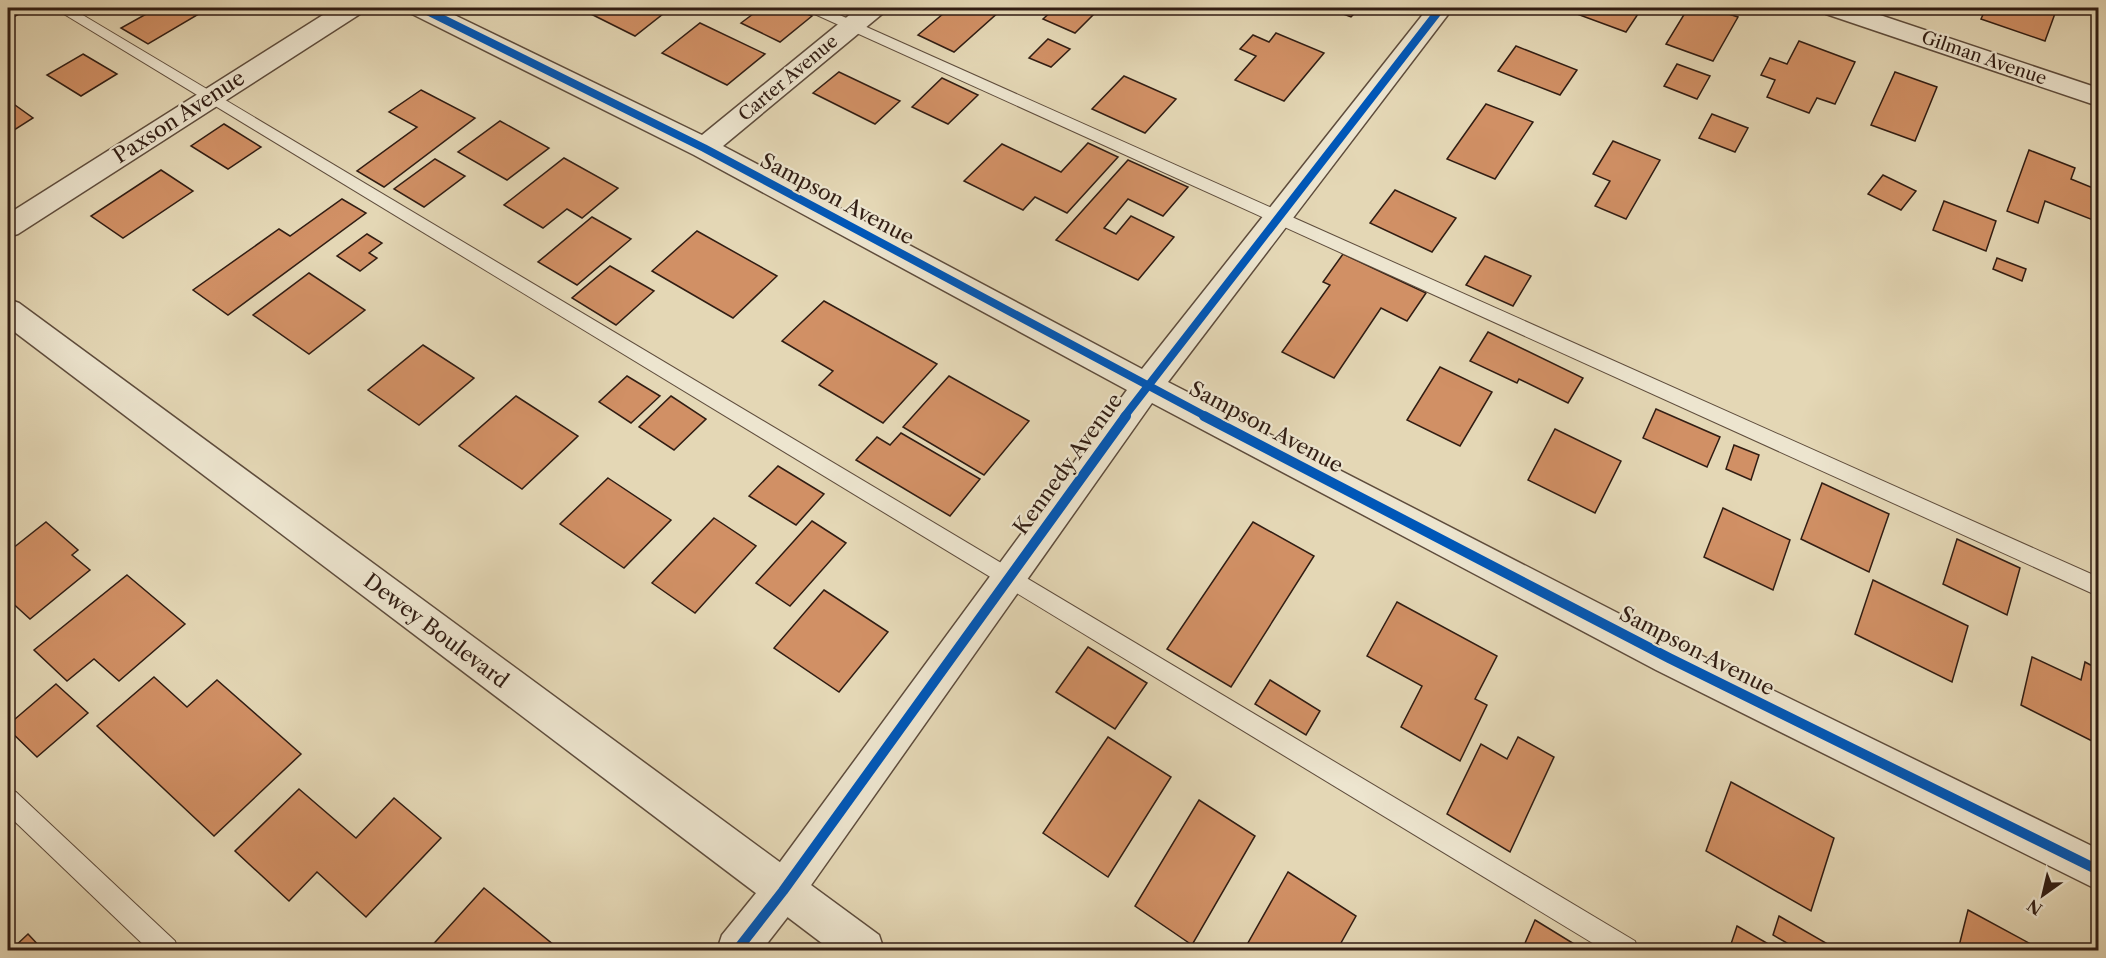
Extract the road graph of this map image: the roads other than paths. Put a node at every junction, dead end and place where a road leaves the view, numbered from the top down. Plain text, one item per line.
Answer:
1 (61, 8) edge
2 (351, 8) edge
3 (421, 8) edge
4 (813, 8) edge
5 (873, 8) edge
6 (1441, 8) edge
7 (1835, 8) edge
8 (852, 25) junction
9 (2098, 93) edge
10 (211, 97) junction
11 (704, 148) junction
12 (1278, 217) junction
13 (8, 227) edge
14 (8, 311) edge
15 (1147, 386) junction
16 (1008, 578) junction
17 (2098, 587) edge
18 (8, 800) edge
19 (2098, 870) edge
20 (783, 891) junction
21 (166, 951) edge
22 (737, 951) edge
23 (864, 951) edge
24 (1626, 951) edge

1 - 10 lane
2 - 10 street, Paxson Avenue
3 - 11 street, Sampson Avenue
4 - 8 lane
5 - 8 street, Carter Avenue
6 - 12 street, Kennedy Avenue
7 - 9 street, Gilman Avenue
8 - 11 street, Carter Avenue
8 - 12 lane
10 - 13 street, Paxson Avenue
10 - 16 lane
11 - 15 street, Sampson Avenue
12 - 15 street, Kennedy Avenue
12 - 17 lane
14 - 20 street, Dewey Boulevard
15 - 16 street, Kennedy Avenue
15 - 19 street, Sampson Avenue
16 - 20 street, Kennedy Avenue
16 - 24 lane
18 - 21 lane
20 - 22 street, Kennedy Avenue
20 - 23 street, Dewey Boulevard

